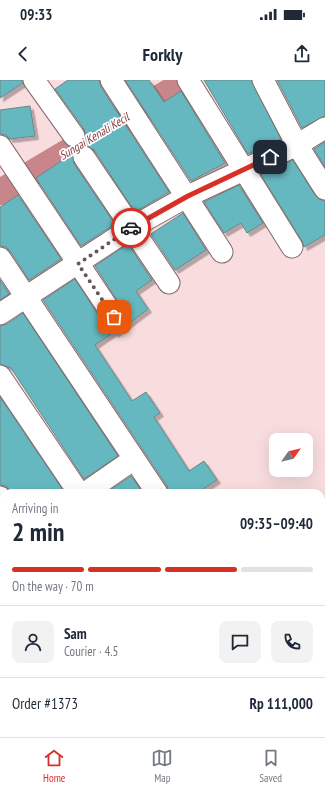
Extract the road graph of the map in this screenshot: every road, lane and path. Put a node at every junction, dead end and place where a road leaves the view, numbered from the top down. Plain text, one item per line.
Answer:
1 (35, 80) edge
2 (111, 80) edge
3 (263, 80) edge
4 (190, 85) edge
5 (325, 128) edge
6 (74, 136) dead end
7 (297, 145) junction
8 (0, 146) edge
9 (84, 157) dead end
10 (244, 169) junction
11 (325, 188) edge
12 (188, 196) junction
13 (131, 228) junction
14 (292, 247) dead end
15 (222, 252) dead end
16 (0, 258) edge
17 (78, 264) junction
18 (169, 283) dead end
19 (26, 297) junction
20 (0, 314) edge
21 (114, 317) dead end
22 (0, 376) edge
23 (134, 460) junction
24 (76, 489) edge
25 (91, 489) edge
26 (155, 489) edge

1 - 6 street
2 - 12 street
3 - 7 street
4 - 10 street
5 - 7 street
7 - 10 street
7 - 11 street
8 - 17 street
9 - 13 street
10 - 12 street
10 - 14 street
12 - 13 street
12 - 15 street
13 - 17 street
13 - 18 street
16 - 19 street
17 - 19 street
17 - 21 street
19 - 20 street
19 - 23 street
22 - 24 street
23 - 25 street
23 - 26 street

